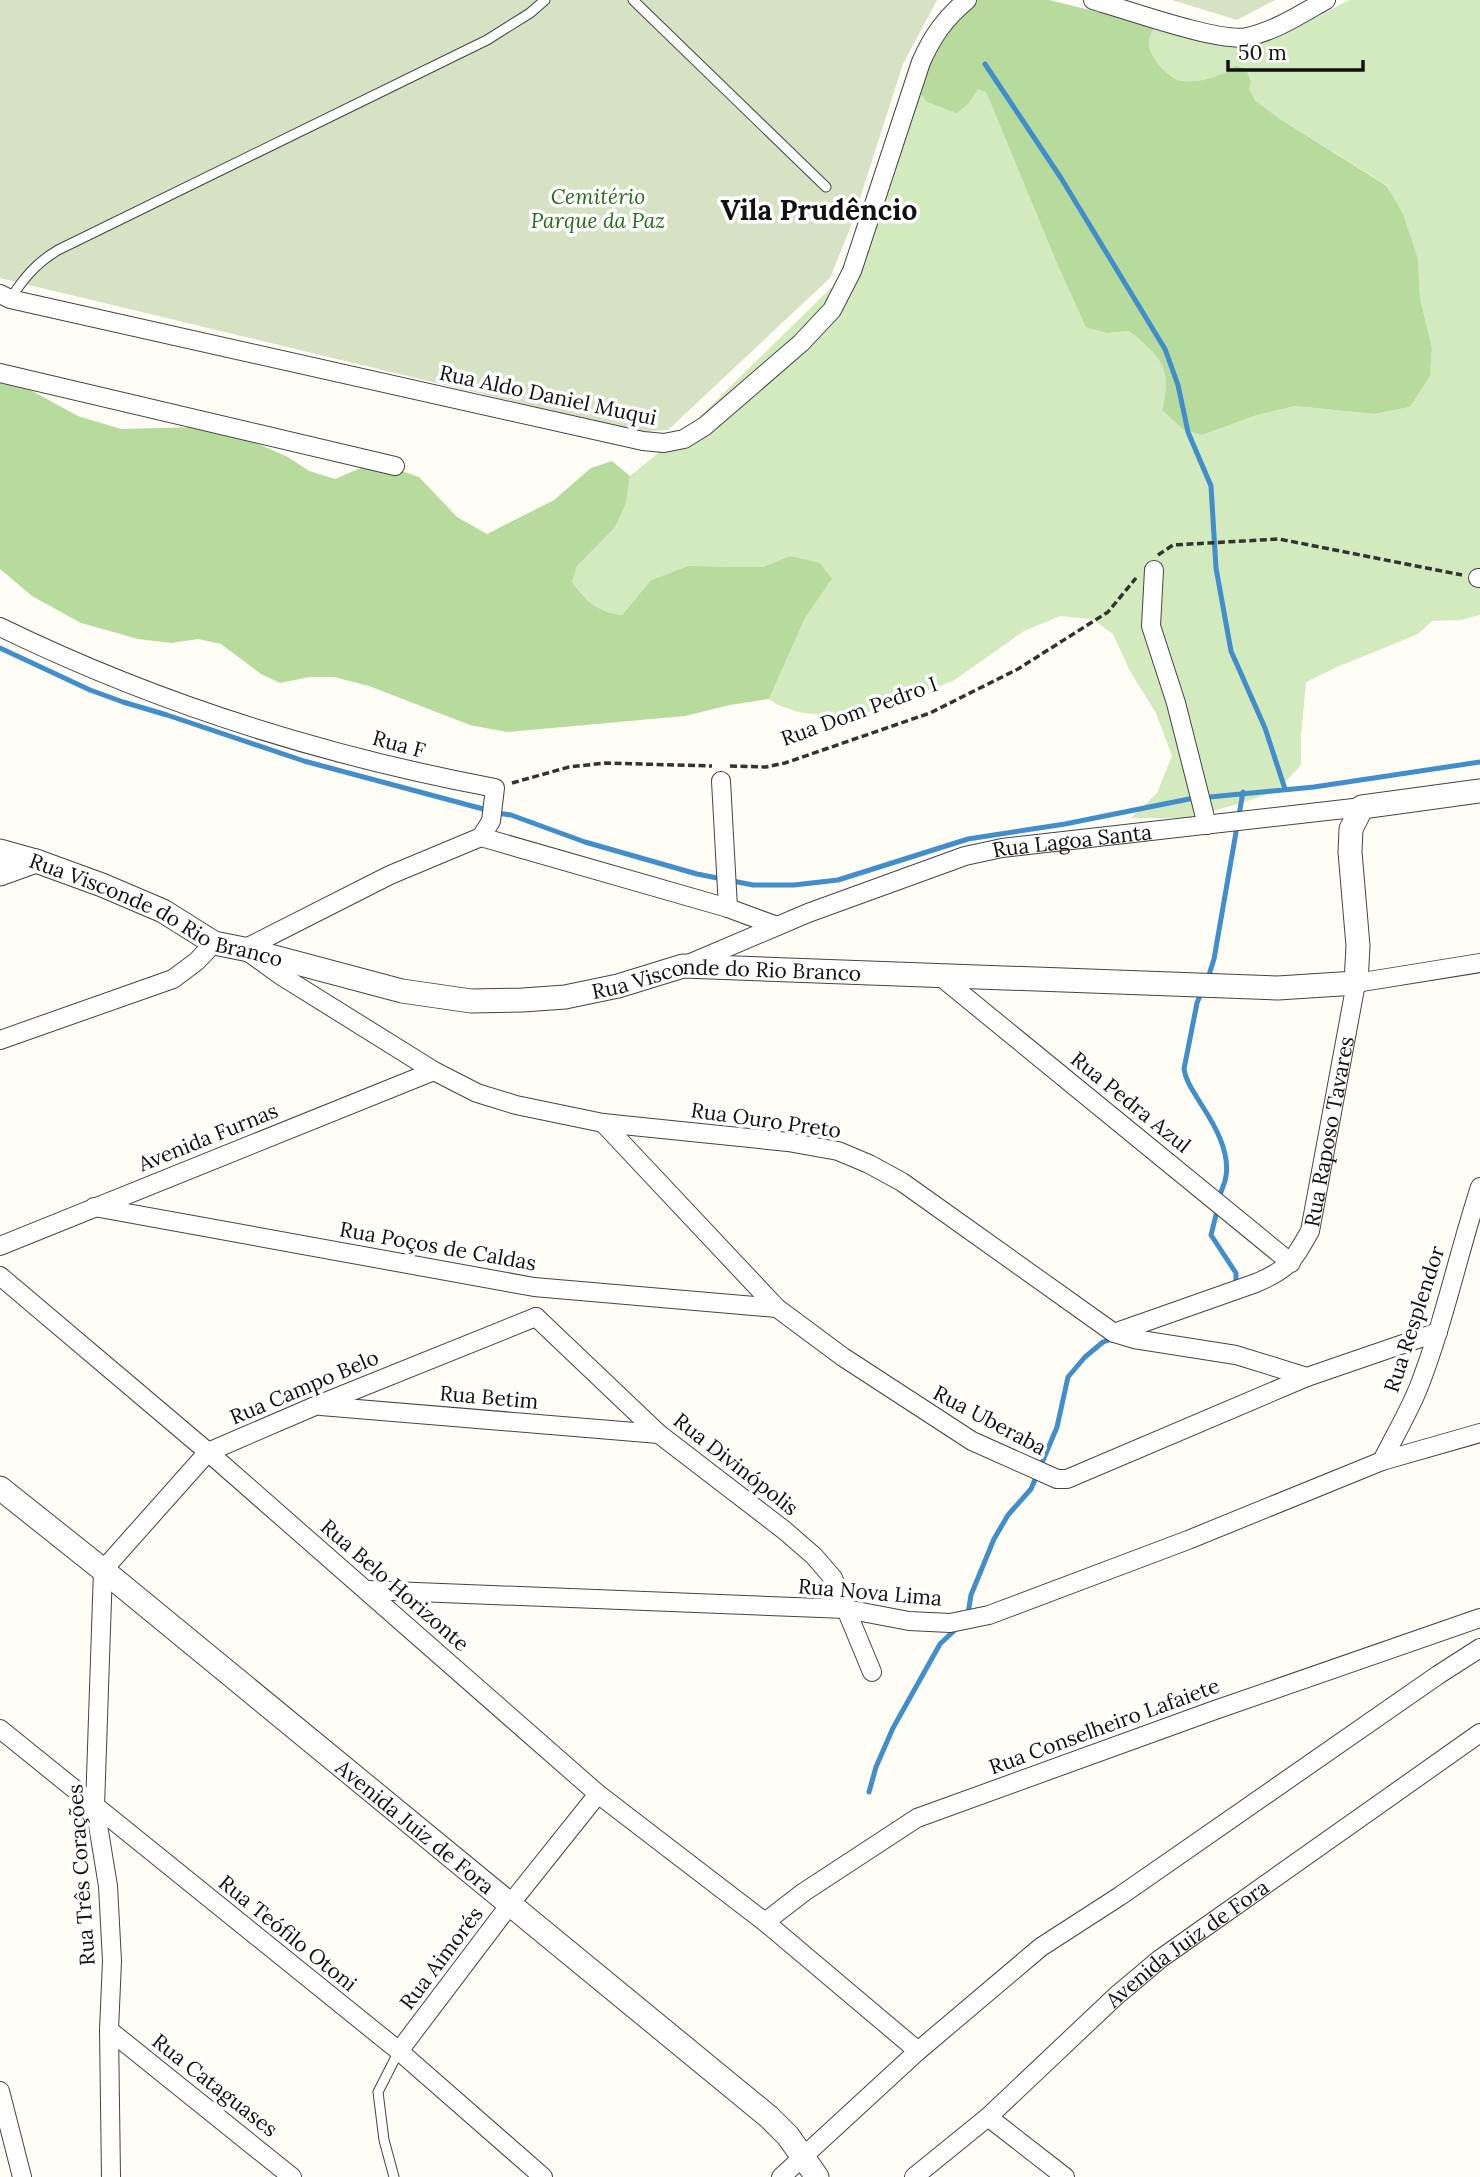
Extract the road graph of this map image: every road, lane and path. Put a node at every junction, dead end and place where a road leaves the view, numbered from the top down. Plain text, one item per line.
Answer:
1 (545, 0) edge
2 (633, 0) edge
3 (967, 0) edge
4 (1093, 0) edge
5 (1326, 0) edge
6 (826, 187) dead end
7 (5, 296) edge
8 (0, 373) edge
9 (395, 466) dead end
10 (1154, 564) joint
11 (1136, 578) dead end
12 (1479, 578) edge
13 (0, 627) edge
14 (721, 781) dead end
15 (495, 788) junction
16 (1480, 791) edge
17 (1362, 807) junction
18 (1206, 825) junction
19 (481, 837) junction
20 (0, 851) edge
21 (36, 861) junction
22 (0, 874) edge
23 (728, 908) junction
24 (777, 926) junction
25 (214, 943) junction
26 (244, 949) junction
27 (1480, 963) edge
28 (683, 966) junction
29 (941, 977) junction
30 (1356, 984) junction
31 (0, 1040) edge
32 (434, 1071) junction
33 (603, 1124) junction
34 (1480, 1187) edge
35 (94, 1208) junction
36 (0, 1246) edge
37 (1292, 1263) junction
38 (0, 1276) edge
39 (534, 1287) junction
40 (777, 1308) junction
41 (536, 1317) junction
42 (1438, 1332) junction
43 (1114, 1333) junction
44 (1307, 1377) junction
45 (315, 1406) junction
46 (1480, 1433) edge
47 (659, 1434) junction
48 (208, 1452) junction
49 (1382, 1461) junction
50 (0, 1488) edge
51 (103, 1570) junction
52 (366, 1590) junction
53 (846, 1609) junction
54 (1480, 1618) edge
55 (1480, 1648) edge
56 (872, 1672) dead end
57 (0, 1729) edge
58 (1480, 1733) edge
59 (598, 1794) junction
60 (94, 1807) junction
61 (511, 1903) junction
62 (765, 1922) junction
63 (109, 2030) junction
64 (918, 2050) junction
65 (399, 2051) junction
66 (1, 2098) edge
67 (988, 2117) junction
68 (804, 2157) junction
69 (276, 2170) edge
70 (22, 2177) edge
71 (111, 2177) edge
72 (292, 2177) edge
73 (394, 2177) edge
74 (543, 2177) edge
75 (781, 2177) edge
76 (817, 2177) edge
77 (914, 2177) edge
78 (1065, 2177) edge

1 - 7 lane
2 - 6 lane
3 - 7 street, Rua Aldo Daniel Muqui
4 - 5 street
8 - 9 street
10 - 12 path
10 - 18 street
11 - 15 path, Rua Dom Pedro I
13 - 15 street, Rua F
14 - 23 street
15 - 19 street
16 - 17 street, Rua Lagoa Santa
17 - 18 street, Rua Lagoa Santa
17 - 30 street, Rua Raposo Tavares
18 - 24 street, Rua Lagoa Santa
19 - 23 street
19 - 26 street
20 - 21 street, Rua Visconde do Rio Branco
21 - 22 street
21 - 25 street, Rua Visconde do Rio Branco
23 - 24 street
24 - 28 street, Rua Lagoa Santa
25 - 26 street, Rua Visconde do Rio Branco
25 - 31 street
26 - 28 street, Rua Visconde do Rio Branco
26 - 32 street, Rua Ouro Preto
27 - 30 street, Rua Visconde do Rio Branco
28 - 29 street, Rua Visconde do Rio Branco
29 - 30 street, Rua Visconde do Rio Branco
29 - 37 street, Rua Pedra Azul
30 - 37 street, Rua Raposo Tavares
32 - 33 street, Rua Ouro Preto
32 - 35 street, Avenida Furnas
33 - 40 street, Rua Uberaba
33 - 43 street, Rua Ouro Preto
34 - 42 street, Rua Resplendor
35 - 36 street, Avenida Furnas
35 - 39 street, Rua Poços de Caldas
37 - 43 street
38 - 48 street, Rua Belo Horizonte
39 - 40 street, Rua Poços de Caldas
39 - 41 street
40 - 44 street, Rua Uberaba
41 - 45 street, Rua Campo Belo
41 - 47 street, Rua Divinópolis
42 - 44 street, Rua Uberaba
42 - 49 street, Rua Resplendor
43 - 44 street, Rua Ouro Preto
45 - 47 street, Rua Betim
45 - 48 street, Rua Campo Belo
46 - 49 street, Rua Nova Lima
47 - 53 street, Rua Divinópolis
48 - 51 street, Rua Campo Belo
48 - 52 street, Rua Belo Horizonte
49 - 53 street, Rua Nova Lima
50 - 51 street, Avenida Juiz de Fora
51 - 60 street, Rua Três Corações
51 - 61 street, Avenida Juiz de Fora
52 - 53 street, Rua Nova Lima
52 - 59 street, Rua Belo Horizonte
53 - 56 street, Rua Divinópolis
54 - 62 street, Rua Conselheiro Lafaiete
55 - 64 street
57 - 60 street, Rua Teófilo Otoni
58 - 67 street, Avenida Juiz de Fora
59 - 61 street, Rua Aimorés
59 - 62 street, Rua Belo Horizonte
60 - 63 street, Rua Três Corações
60 - 65 street, Rua Teófilo Otoni
61 - 65 street, Rua Aimorés
61 - 68 street, Avenida Juiz de Fora
62 - 64 street, Rua Belo Horizonte
63 - 69 street, Rua Cataguases
63 - 71 street, Rua Três Corações
64 - 68 street
65 - 73 lane
65 - 74 street, Rua Teófilo Otoni
66 - 70 street
67 - 77 street, Avenida Juiz de Fora
67 - 78 street
68 - 75 street
68 - 76 street, Avenida Juiz de Fora
69 - 72 street, Rua Cataguases

